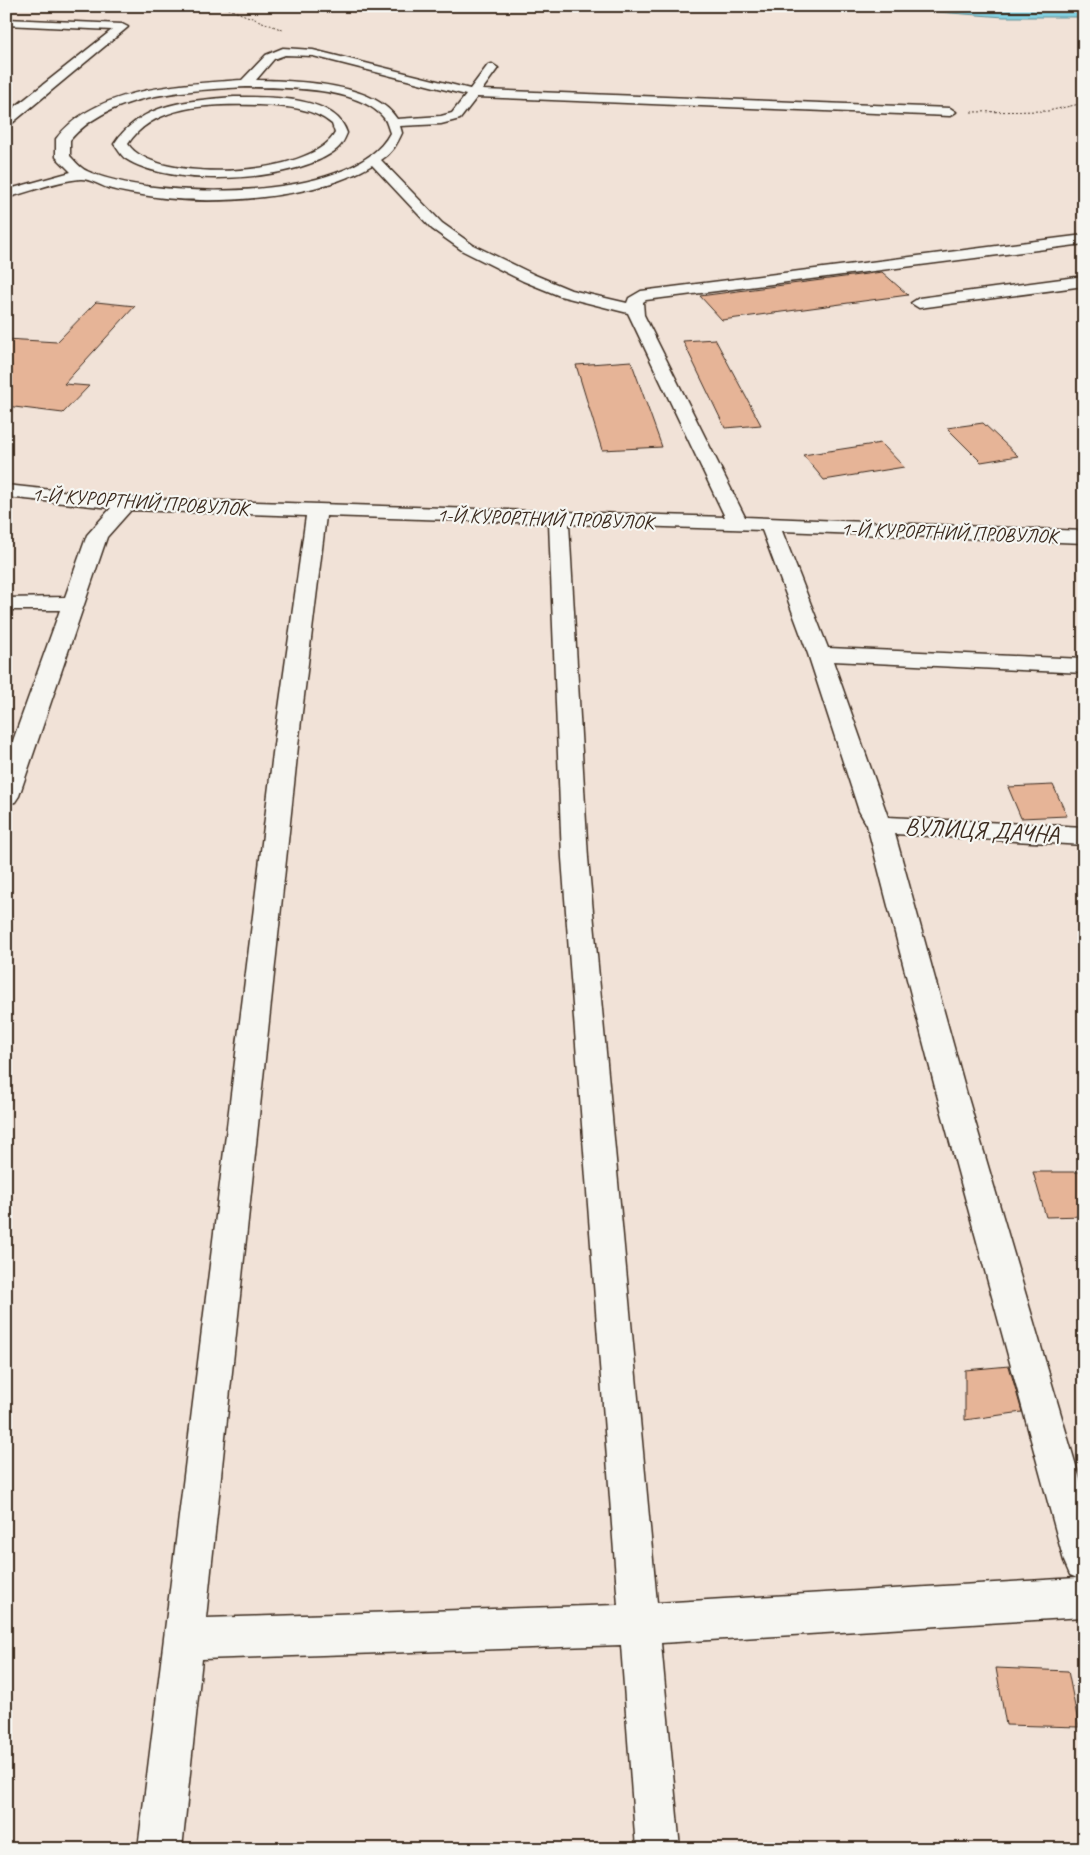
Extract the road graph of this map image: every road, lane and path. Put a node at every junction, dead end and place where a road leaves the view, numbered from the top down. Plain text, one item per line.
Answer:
1 (222, 6) edge
2 (6, 22) edge
3 (32, 24) junction
4 (19, 33) dead end
5 (283, 51) junction
6 (492, 68) dead end
7 (246, 83) junction
8 (473, 93) junction
9 (1084, 103) edge
10 (6, 108) edge
11 (21, 109) junction
12 (950, 112) joint
13 (6, 120) edge
14 (392, 123) junction
15 (334, 146) junction
16 (379, 155) junction
17 (81, 174) junction
18 (6, 194) edge
19 (1084, 239) edge
20 (1084, 281) edge
21 (919, 303) dead end
22 (636, 310) junction
23 (6, 491) edge
24 (126, 504) junction
25 (316, 510) junction
26 (559, 519) junction
27 (738, 523) junction
28 (770, 526) junction
29 (1084, 537) edge
30 (72, 603) junction
31 (6, 604) edge
32 (819, 654) junction
33 (1084, 666) edge
34 (11, 765) edge
35 (6, 796) edge
36 (880, 825) junction
37 (1084, 836) edge
38 (1084, 1561) edge
39 (1084, 1597) edge
40 (640, 1624) junction
41 (184, 1639) junction
42 (160, 1849) edge
43 (658, 1849) edge

1 - 5 path
2 - 3 street
3 - 4 street
3 - 11 street
5 - 7 street
5 - 8 street
6 - 8 street
7 - 14 street
7 - 17 street
8 - 12 street
8 - 14 street
9 - 12 path
10 - 11 street
11 - 13 street
14 - 16 street
15 - 15 street
15 - 16 street
16 - 17 street
16 - 22 street
17 - 18 street
19 - 22 street
20 - 21 street
22 - 27 street
23 - 24 street, 1-Й КУРОРТНИЙ ПРОВУЛОК
24 - 25 street, 1-Й КУРОРТНИЙ ПРОВУЛОК
24 - 30 street
25 - 26 street, 1-Й КУРОРТНИЙ ПРОВУЛОК
25 - 41 street
26 - 27 street, 1-Й КУРОРТНИЙ ПРОВУЛОК
26 - 40 street
27 - 28 street, 1-Й КУРОРТНИЙ ПРОВУЛОК
28 - 29 street, 1-Й КУРОРТНИЙ ПРОВУЛОК
28 - 32 street
30 - 31 street
30 - 34 street
32 - 33 street
32 - 36 street
34 - 35 street
36 - 37 street, ВУЛИЦЯ ДАЧНА
36 - 38 street
39 - 40 street
40 - 41 street
40 - 43 street
41 - 42 street

